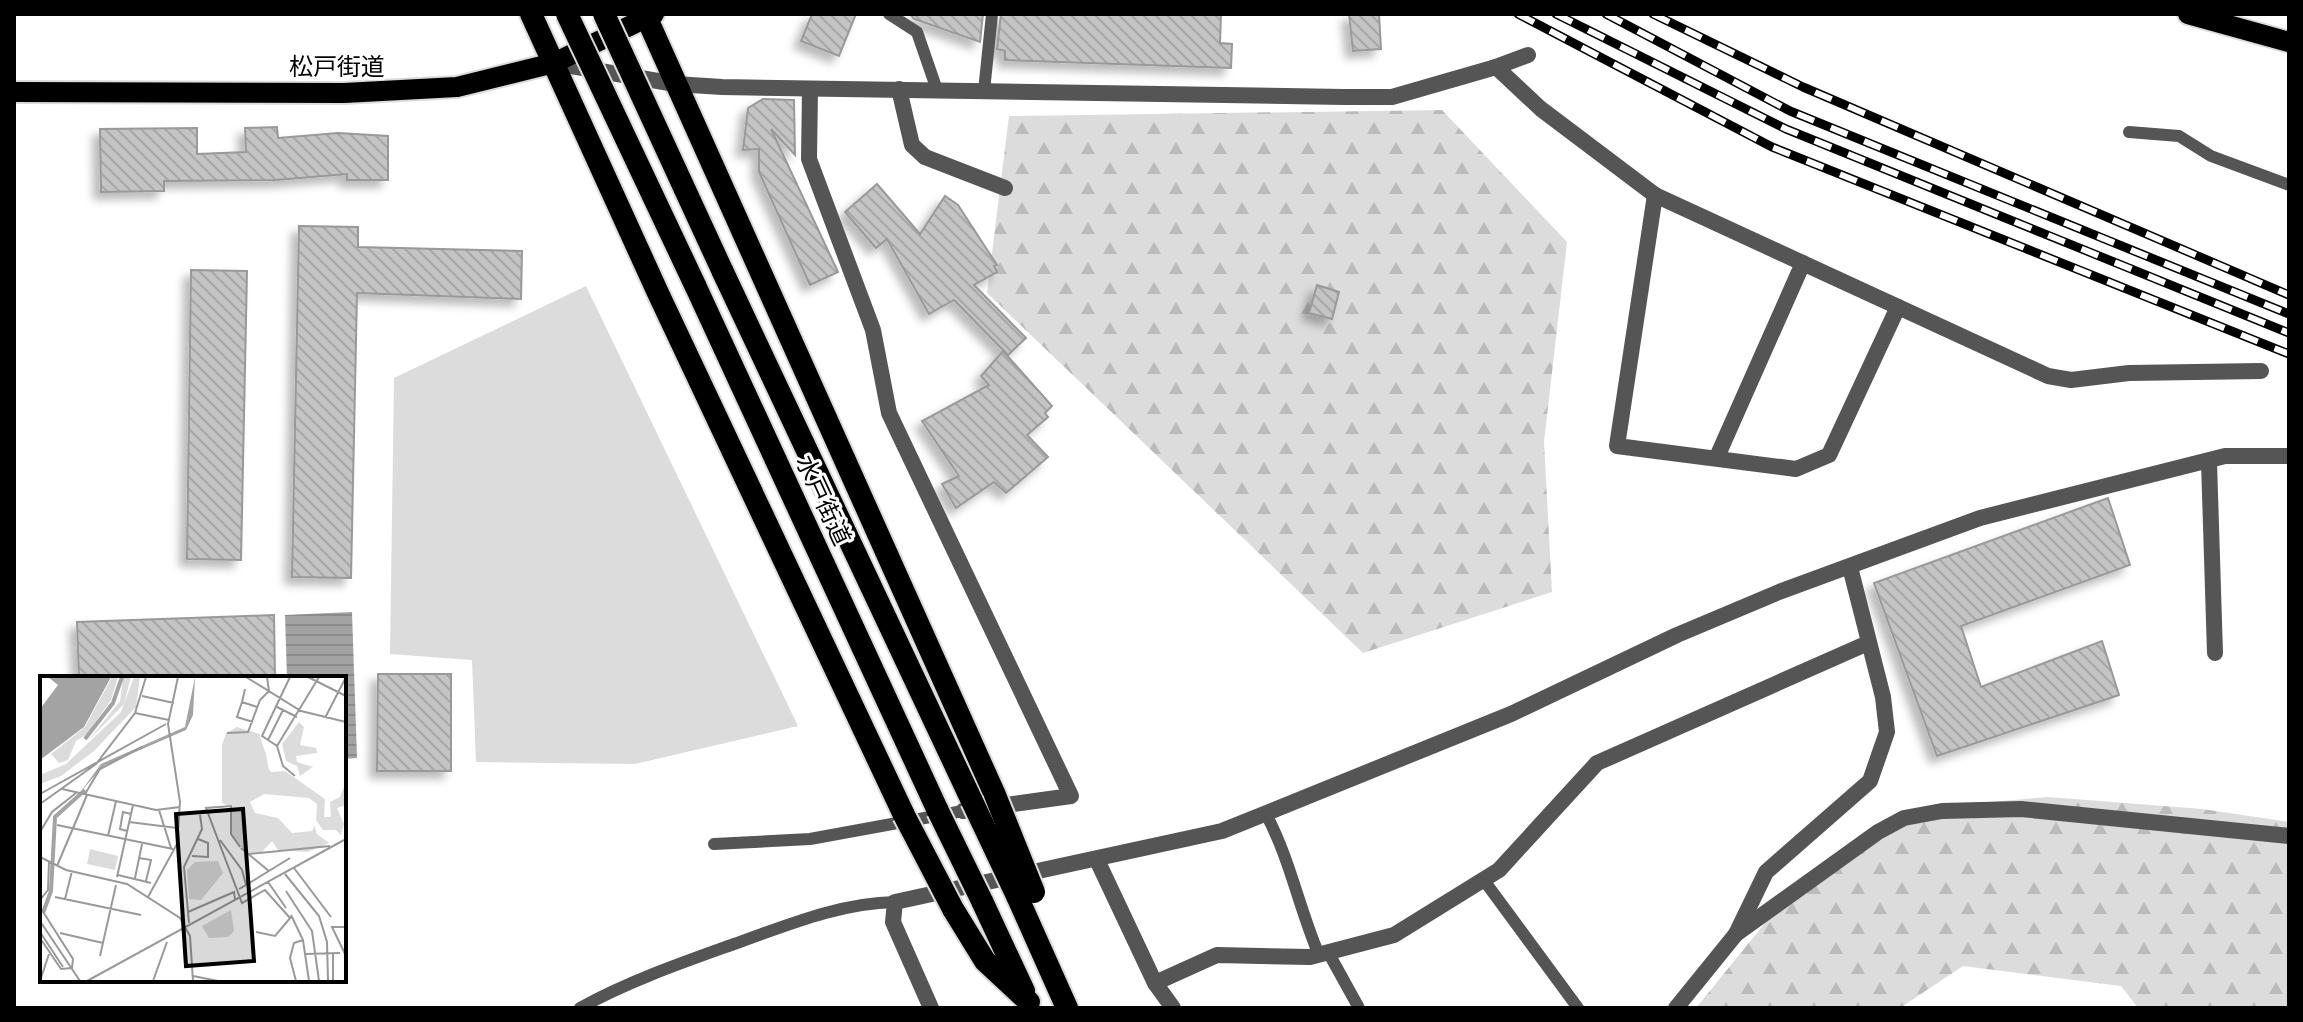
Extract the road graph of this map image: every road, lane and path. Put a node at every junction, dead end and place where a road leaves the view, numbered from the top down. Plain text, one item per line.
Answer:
1 (531, 14) edge
2 (567, 14) edge
3 (604, 14) edge
4 (889, 14) edge
5 (992, 14) edge
6 (2188, 14) edge
7 (649, 16) edge
8 (2289, 42) edge
9 (1528, 55) dead end
10 (554, 63) junction
11 (1493, 68) junction
12 (675, 84) junction
13 (810, 89) junction
14 (899, 89) junction
15 (937, 90) junction
16 (984, 91) junction
17 (14, 92) edge
18 (2129, 132) dead end
19 (2289, 185) edge
20 (1005, 188) dead end
21 (1655, 195) junction
22 (1803, 263) junction
23 (1898, 307) junction
24 (2261, 371) dead end
25 (2289, 456) edge
26 (1717, 457) junction
27 (2209, 462) junction
28 (1850, 567) junction
29 (1868, 643) junction
30 (2215, 653) dead end
31 (968, 806) junction
32 (1266, 814) junction
33 (2289, 836) edge
34 (714, 844) dead end
35 (1097, 860) junction
36 (1483, 879) junction
37 (1026, 894) junction
38 (895, 902) junction
39 (1736, 934) junction
40 (1323, 953) junction
41 (1155, 983) junction
42 (1062, 998) edge
43 (1031, 1005) edge
44 (580, 1008) edge
45 (931, 1008) edge
46 (1173, 1008) edge
47 (1359, 1008) edge
48 (1578, 1008) edge
49 (1676, 1008) edge

1 - 10 highway
2 - 43 highway, 水戸街道, bridge
3 - 31 highway, 水戸街道, bridge
4 - 15 lane
5 - 16 lane
6 - 8 main road
7 - 10 main road, 松戸街道
7 - 12 highway
9 - 11 street
10 - 12 street
10 - 17 main road, 松戸街道
10 - 43 highway, bridge
11 - 16 street
11 - 21 street
12 - 13 street
12 - 37 highway, bridge
13 - 14 street
13 - 31 street
14 - 15 street
14 - 20 street
15 - 16 street
18 - 19 lane
21 - 22 street
21 - 26 street
22 - 23 street
22 - 26 street
23 - 24 street
23 - 26 street
25 - 27 street
27 - 28 street
27 - 30 street
28 - 29 street
28 - 32 street
29 - 36 street
29 - 39 street
31 - 34 lane
31 - 37 highway, 水戸街道, bridge
32 - 35 street
32 - 40 lane
33 - 39 street
35 - 38 street
35 - 41 street
36 - 40 street
36 - 48 lane
37 - 42 highway, 水戸街道
38 - 44 lane
38 - 45 street
39 - 49 street
40 - 41 street
40 - 47 lane
41 - 46 street

